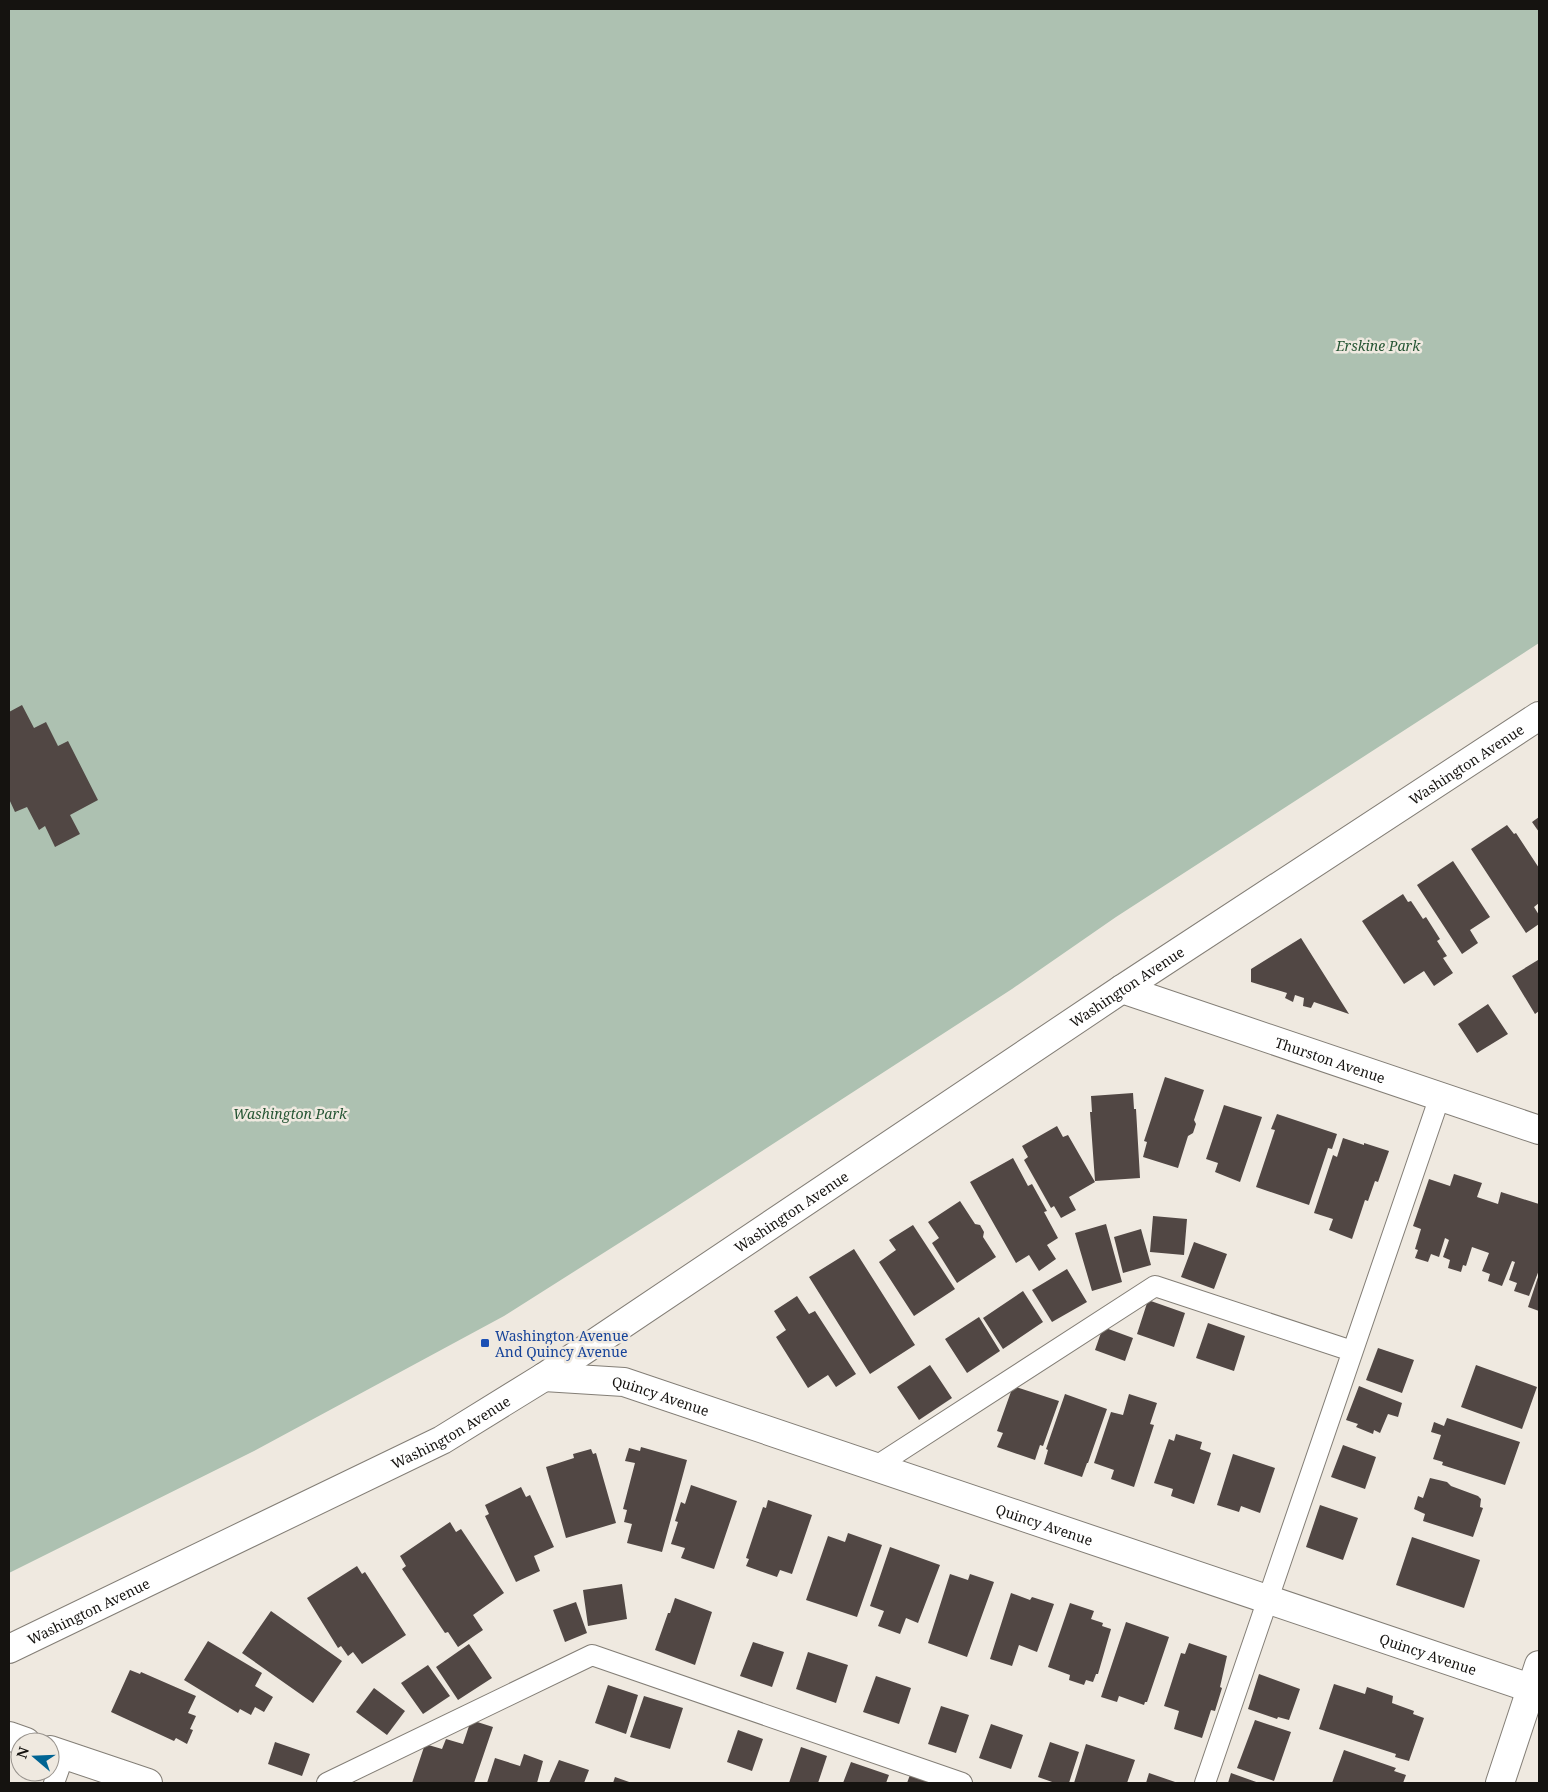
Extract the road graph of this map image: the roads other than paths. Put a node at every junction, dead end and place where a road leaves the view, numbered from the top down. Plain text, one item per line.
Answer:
1 (1539, 716) edge
2 (1122, 989) junction
3 (1440, 1096) junction
4 (1539, 1130) edge
5 (1352, 1351) junction
6 (544, 1377) junction
7 (875, 1467) junction
8 (1266, 1599) junction
9 (9, 1649) edge
10 (1537, 1681) edge
11 (60, 1754) edge
12 (148, 1783) edge
13 (327, 1783) edge
14 (962, 1783) edge
15 (1204, 1783) edge
16 (1500, 1783) edge

1 - 2 main road, Washington Avenue
2 - 3 main road, Thurston Avenue
2 - 6 main road, Washington Avenue
3 - 4 main road, Thurston Avenue
3 - 5 lane
5 - 7 lane
5 - 8 lane
6 - 7 main road, Quincy Avenue
6 - 9 main road, Washington Avenue
7 - 8 main road, Quincy Avenue
8 - 10 main road, Quincy Avenue
8 - 15 lane
10 - 16 main road
11 - 12 main road
13 - 14 lane

